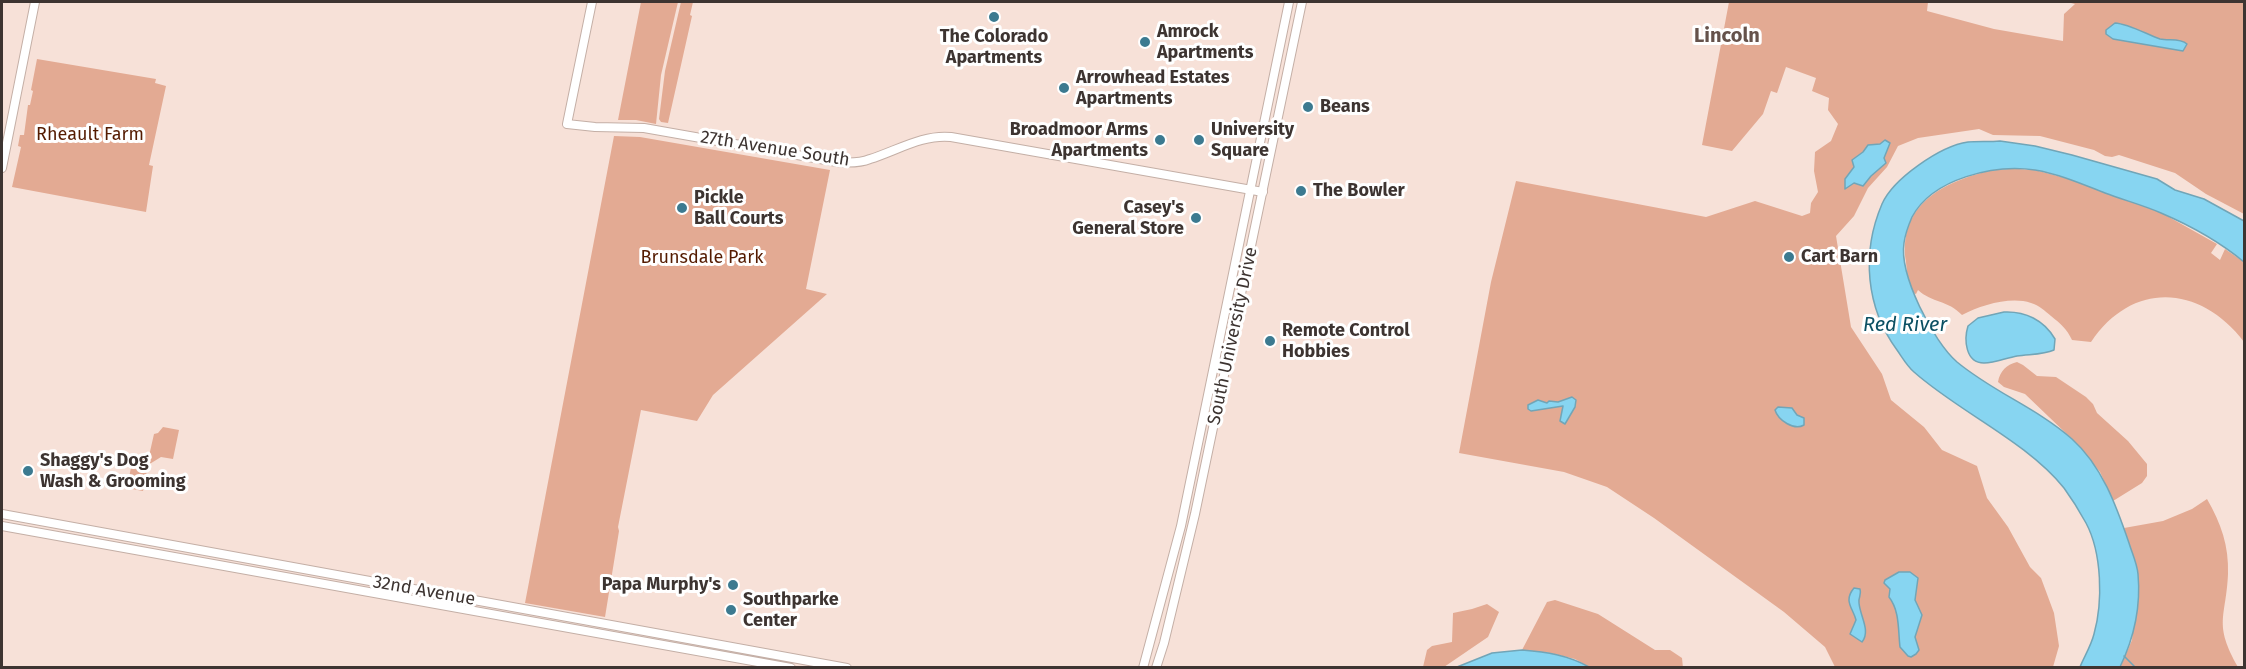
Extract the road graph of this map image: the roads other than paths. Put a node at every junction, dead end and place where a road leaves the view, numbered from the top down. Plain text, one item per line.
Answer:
1 (35, 2) edge
2 (592, 2) edge
3 (1289, 2) edge
4 (1302, 2) edge
5 (2, 168) edge
6 (1251, 189) junction
7 (1263, 192) junction
8 (1233, 276) junction
9 (1236, 322) junction
10 (1216, 361) junction
11 (1217, 412) junction
12 (2, 514) edge
13 (2, 526) edge
14 (791, 668) edge
15 (847, 668) edge
16 (1143, 668) edge
17 (1156, 668) edge

1 - 5 main road
2 - 6 main road, 27th Avenue South
3 - 6 main road, South University Drive
4 - 7 main road, South University Drive
6 - 7 main road, 27th Avenue South
6 - 8 main road, South University Drive
7 - 9 main road, South University Drive
8 - 9 main road
8 - 10 main road, South University Drive
9 - 11 main road, South University Drive
10 - 11 main road
10 - 16 main road, South University Drive
11 - 17 main road, South University Drive
12 - 15 main road, 32nd Avenue
13 - 14 main road, 32nd Avenue

